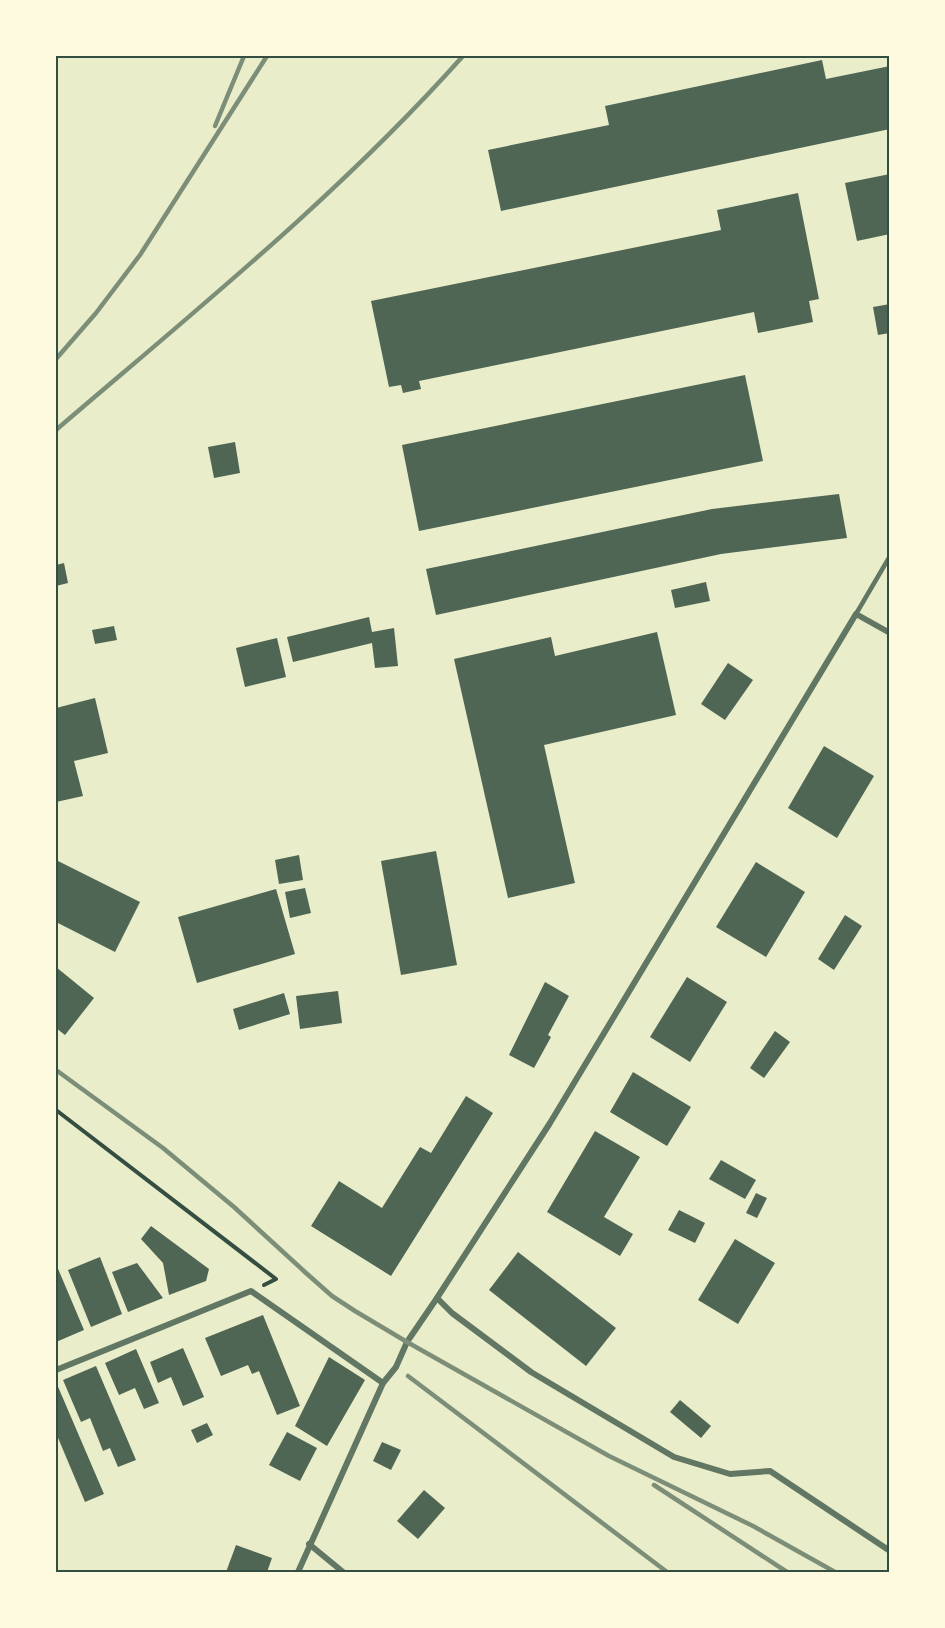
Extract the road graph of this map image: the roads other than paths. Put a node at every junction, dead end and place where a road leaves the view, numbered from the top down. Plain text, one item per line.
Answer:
1 (890, 556) edge
2 (856, 614) junction
3 (890, 633) edge
4 (437, 1298) junction
5 (56, 1370) edge
6 (383, 1383) junction
7 (309, 1544) junction
8 (890, 1551) edge
9 (298, 1572) edge
10 (343, 1572) edge

1 - 2 lane
2 - 3 street
2 - 4 street
4 - 6 street
4 - 8 street
5 - 6 street
6 - 7 street
7 - 9 street
7 - 10 street

